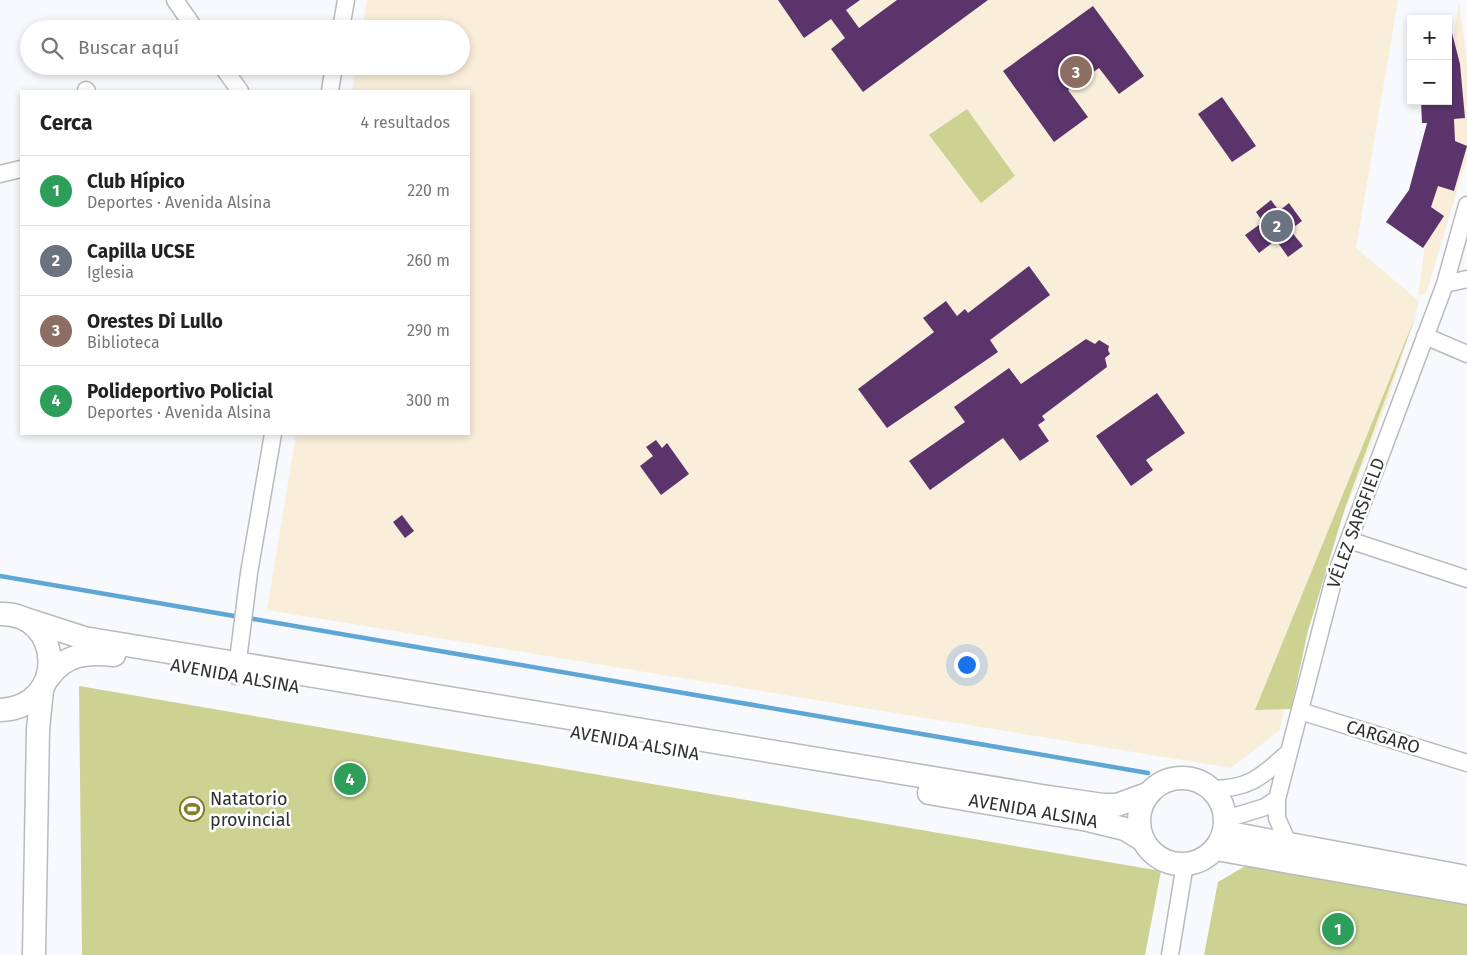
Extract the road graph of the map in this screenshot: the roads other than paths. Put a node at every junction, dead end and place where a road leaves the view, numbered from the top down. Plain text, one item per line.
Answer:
1 (175, 0) edge
2 (346, 0) edge
3 (189, 20) edge
4 (343, 20) edge
5 (228, 75) edge
6 (333, 75) edge
7 (239, 90) edge
8 (330, 90) edge
9 (20, 169) edge
10 (0, 174) edge
11 (1467, 206) edge
12 (1467, 279) edge
13 (1445, 284) junction
14 (1425, 336) junction
15 (1467, 354) edge
16 (272, 435) edge
17 (1348, 540) junction
18 (1467, 579) edge
19 (8, 614) edge
20 (125, 650) junction
21 (237, 669) junction
22 (45, 683) junction
23 (0, 710) edge
24 (1300, 711) junction
25 (1289, 752) junction
26 (1467, 763) edge
27 (1211, 788) junction
28 (1147, 794) junction
29 (1277, 799) junction
30 (1222, 833) junction
31 (1143, 840) junction
32 (1289, 845) junction
33 (1185, 864) junction
34 (1467, 877) edge
35 (1467, 893) edge
36 (34, 955) edge
37 (1170, 955) edge

1 - 3 street
2 - 4 street
5 - 7 street
6 - 8 street
9 - 10 street
11 - 13 street, VÉLEZ SARSFIELD
12 - 13 street
13 - 14 street, VÉLEZ SARSFIELD
14 - 15 street
14 - 17 street, VÉLEZ SARSFIELD
16 - 21 street
17 - 18 street
17 - 24 street, VÉLEZ SARSFIELD
19 - 20 main road
19 - 22 main road
20 - 21 main road, AVENIDA ALSINA
20 - 22 main road
21 - 28 main road, AVENIDA ALSINA
21 - 31 main road, AVENIDA ALSINA
22 - 23 main road
22 - 36 main road
24 - 25 street, VÉLEZ SARSFIELD
24 - 26 street, CARGARO
25 - 27 street
25 - 29 street, VÉLEZ SARSFIELD
27 - 28 main road
27 - 30 main road
28 - 31 main road
29 - 30 street
29 - 32 street, VÉLEZ SARSFIELD
30 - 32 main road
30 - 33 main road
30 - 35 main road
31 - 33 main road
32 - 34 main road
33 - 37 street

